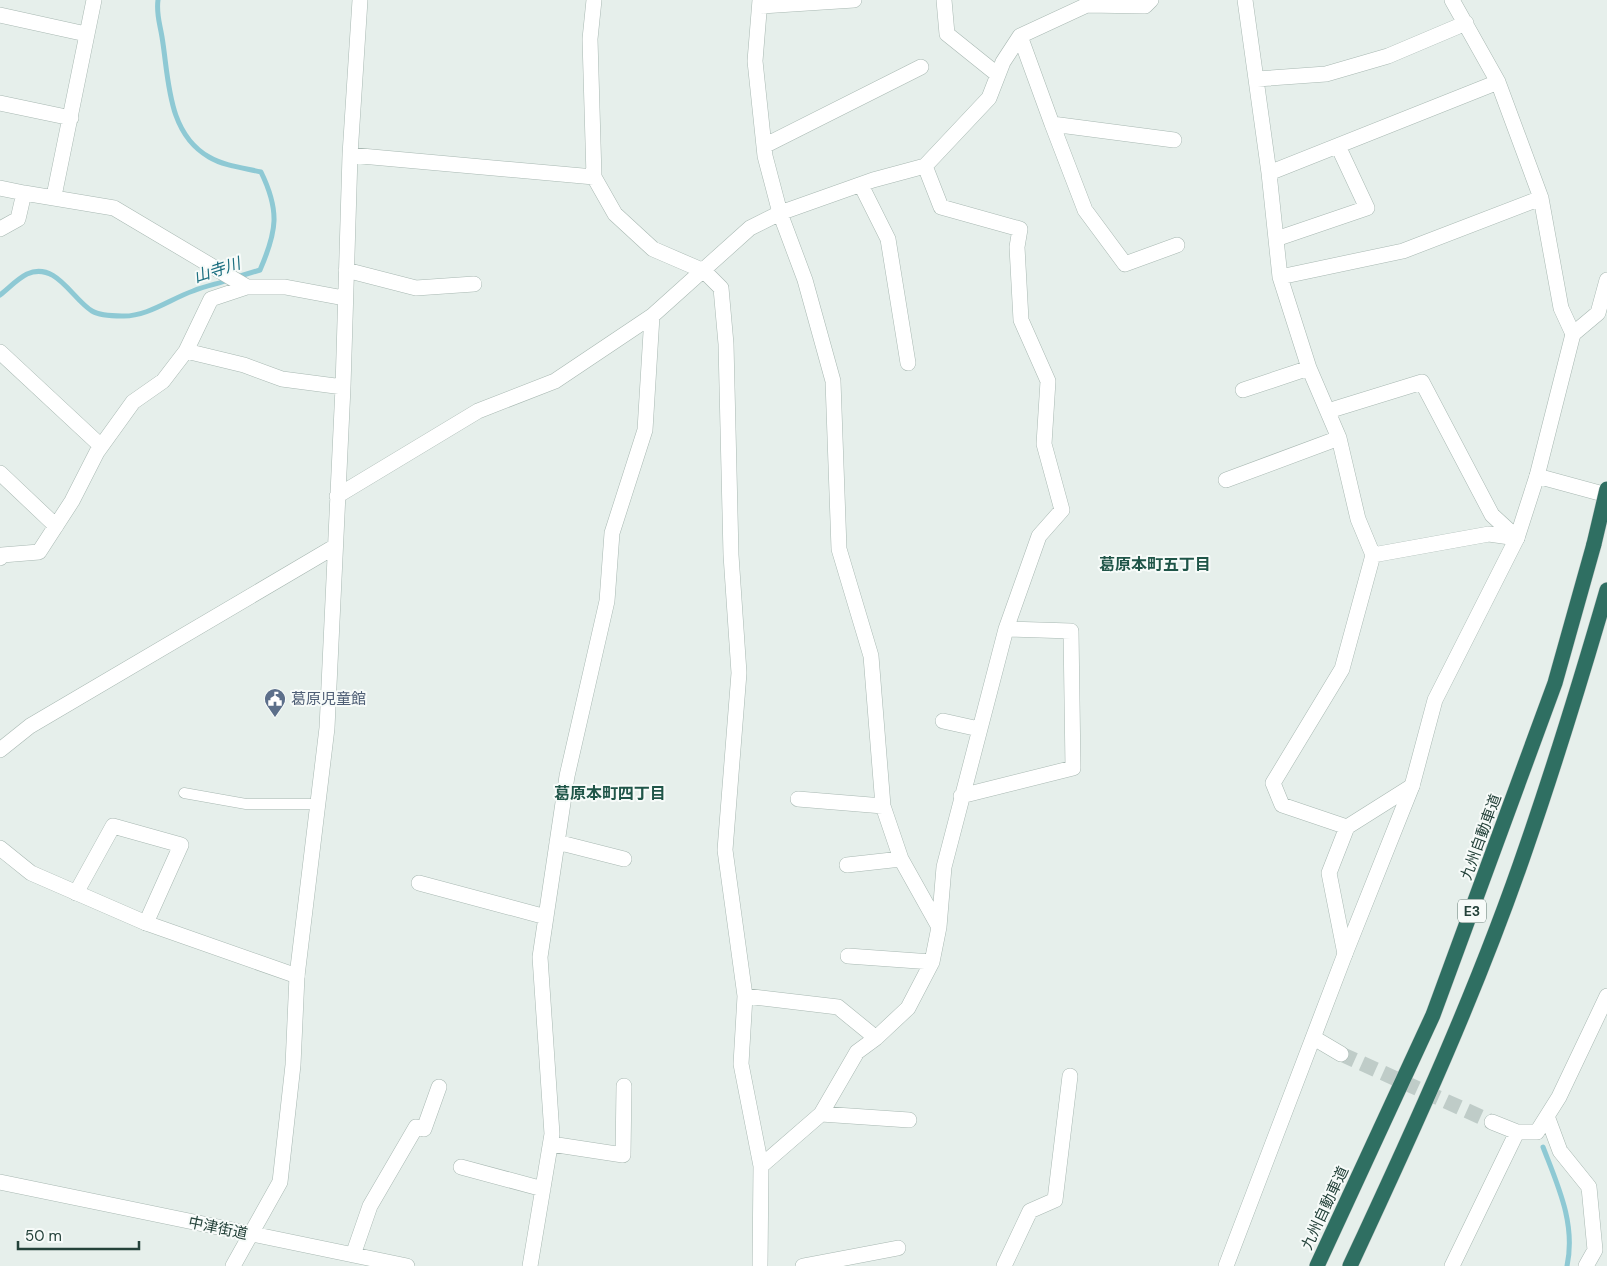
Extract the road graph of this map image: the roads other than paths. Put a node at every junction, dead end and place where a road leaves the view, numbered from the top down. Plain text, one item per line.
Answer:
1 (94, 0) edge
2 (360, 0) edge
3 (594, 0) edge
4 (854, 0) edge
5 (944, 0) edge
6 (1151, 0) edge
7 (1245, 0) edge
8 (1452, 0) edge
9 (760, 3) edge
10 (0, 15) edge
11 (1466, 23) junction
12 (86, 34) junction
13 (1020, 36) junction
14 (921, 67) dead end
15 (998, 75) junction
16 (1257, 79) junction
17 (1498, 82) junction
18 (0, 103) edge
19 (71, 118) junction
20 (1052, 124) junction
21 (1174, 140) dead end
22 (764, 146) junction
23 (1338, 146) junction
24 (350, 155) junction
25 (925, 166) junction
26 (1269, 174) junction
27 (594, 177) junction
28 (862, 185) junction
29 (0, 188) edge
30 (24, 193) junction
31 (54, 196) junction
32 (1541, 198) junction
33 (780, 213) junction
34 (0, 229) edge
35 (1276, 239) junction
36 (1176, 245) dead end
37 (346, 270) junction
38 (704, 271) junction
39 (1280, 276) junction
40 (1607, 280) edge
41 (474, 284) dead end
42 (246, 286) junction
43 (344, 298) junction
44 (652, 316) junction
45 (1573, 334) junction
46 (186, 351) junction
47 (0, 352) edge
48 (908, 363) dead end
49 (1310, 368) junction
50 (343, 387) junction
51 (1243, 390) dead end
52 (1328, 410) junction
53 (1339, 438) junction
54 (101, 446) junction
55 (0, 473) edge
56 (1537, 476) junction
57 (1226, 480) dead end
58 (1607, 490) edge
59 (1607, 495) edge
60 (337, 496) junction
61 (56, 526) junction
62 (1517, 538) junction
63 (334, 547) junction
64 (1372, 555) junction
65 (0, 558) edge
66 (1607, 590) edge
67 (1006, 629) junction
68 (942, 721) dead end
69 (979, 729) junction
70 (0, 750) edge
71 (1412, 786) junction
72 (184, 793) dead end
73 (961, 796) junction
74 (798, 799) dead end
75 (318, 804) junction
76 (883, 806) junction
77 (1347, 827) junction
78 (557, 842) junction
79 (0, 848) edge
80 (624, 858) dead end
81 (902, 859) junction
82 (847, 865) dead end
83 (419, 883) dead end
84 (76, 893) junction
85 (546, 917) junction
86 (146, 923) junction
87 (938, 927) junction
88 (1345, 954) junction
89 (848, 956) dead end
90 (932, 962) junction
91 (297, 976) junction
92 (745, 996) junction
93 (1607, 996) edge
94 (876, 1038) junction
95 (1314, 1038) junction
96 (1341, 1054) tunnel mouth
97 (1070, 1076) dead end
98 (624, 1086) dead end
99 (439, 1087) dead end
100 (821, 1114) junction
101 (1547, 1116) junction
102 (909, 1120) dead end
103 (1492, 1122) tunnel mouth
104 (1517, 1132) junction
105 (550, 1144) junction
106 (761, 1166) junction
107 (461, 1167) dead end
108 (0, 1182) edge
109 (543, 1189) junction
110 (251, 1235) junction
111 (898, 1248) dead end
112 (353, 1255) junction
113 (233, 1266) edge
114 (404, 1266) edge
115 (530, 1266) edge
116 (760, 1266) edge
117 (803, 1266) edge
118 (1004, 1266) edge
119 (1226, 1266) edge
120 (1317, 1266) edge
121 (1350, 1266) edge
122 (1452, 1266) edge
123 (1586, 1266) edge

1 - 12 street
2 - 24 street
3 - 27 street
4 - 9 street
5 - 15 street
6 - 13 street
7 - 16 street
8 - 11 street
9 - 22 street
10 - 12 street
11 - 16 street
11 - 17 street
12 - 19 street
13 - 15 street
13 - 20 street
14 - 22 street
15 - 25 street
16 - 26 street
17 - 23 street
17 - 32 street
18 - 19 street
19 - 31 street
20 - 21 street
20 - 36 street
22 - 33 street
23 - 26 street
23 - 35 street
24 - 27 street
24 - 37 street
25 - 28 street
25 - 67 street
26 - 35 street
27 - 38 street
28 - 33 street
28 - 48 street
29 - 30 street
30 - 31 street
30 - 34 street
31 - 42 street
32 - 39 street
32 - 45 street
33 - 38 street
33 - 76 street
35 - 39 street
37 - 41 street
37 - 43 street
38 - 44 street
38 - 92 street
39 - 49 street
40 - 45 street
42 - 43 street
42 - 46 street
43 - 50 street
44 - 60 street
44 - 78 street
45 - 56 street
46 - 50 street
46 - 54 street
47 - 54 street
49 - 51 street
49 - 52 street
50 - 60 street
52 - 53 street
52 - 62 street
53 - 57 street
53 - 64 street
54 - 61 street
55 - 61 street
56 - 59 street
56 - 62 street
58 - 120 highway, 九州自動車道 / E3, bridge
60 - 63 street
61 - 65 street
62 - 64 street
62 - 71 street
63 - 70 street
63 - 75 street
64 - 77 street
66 - 121 highway, E3
67 - 69 street
67 - 73 street
68 - 69 street
69 - 73 street
71 - 77 street
71 - 88 street
72 - 75 lane
73 - 87 street
74 - 76 street
75 - 91 street
76 - 81 street
77 - 88 street
78 - 80 street
78 - 85 street
79 - 84 street
81 - 82 street
81 - 87 street
83 - 85 street
84 - 86 street
84 - 86 street
85 - 105 street
86 - 91 street
87 - 90 street
88 - 95 street
89 - 90 street
90 - 94 street
91 - 110 street
92 - 94 street
92 - 106 street
93 - 101 street
94 - 100 street
95 - 96 street
95 - 119 street
97 - 118 street
98 - 105 street
99 - 112 street
100 - 102 street
100 - 106 street
101 - 104 street
101 - 123 street
103 - 104 street
104 - 122 street
105 - 109 street
106 - 116 street
107 - 109 street
108 - 110 street, 中津街道
109 - 115 street
110 - 112 street, 中津街道
110 - 113 street
111 - 117 street
112 - 114 street, 中津街道

